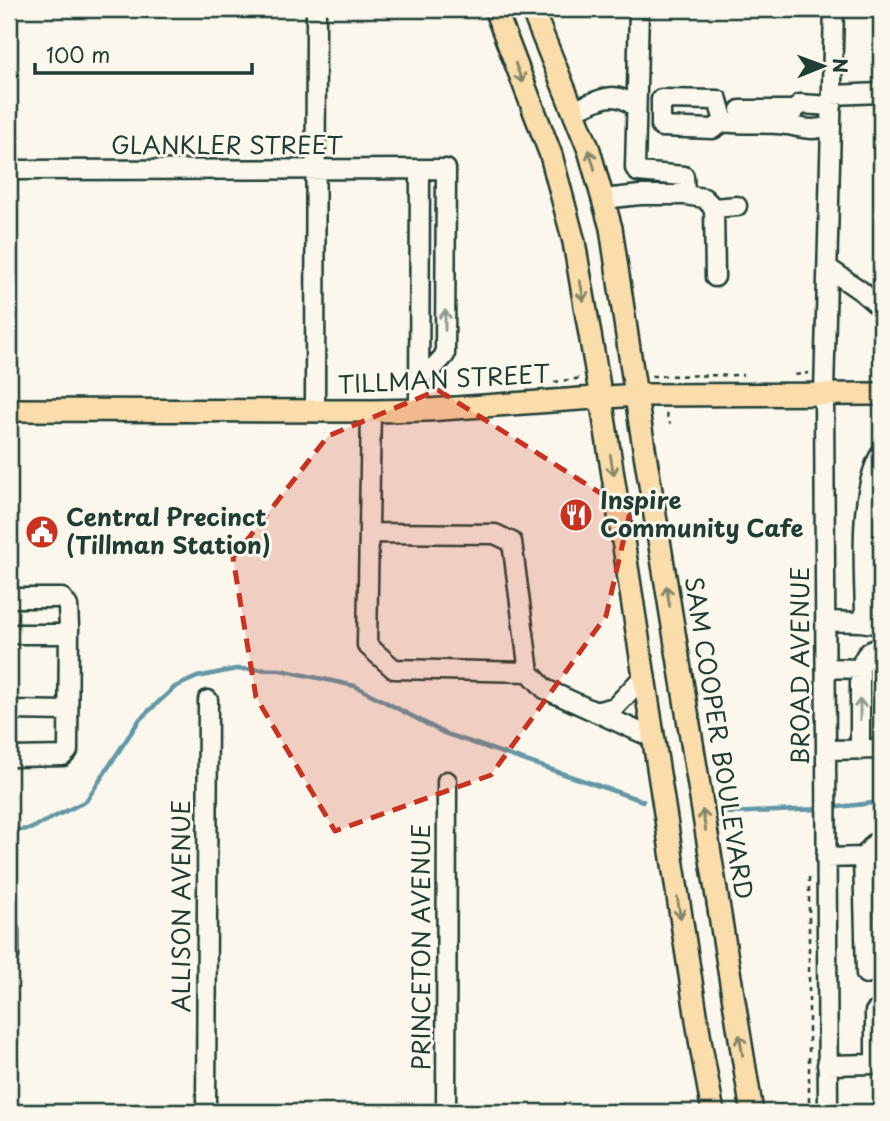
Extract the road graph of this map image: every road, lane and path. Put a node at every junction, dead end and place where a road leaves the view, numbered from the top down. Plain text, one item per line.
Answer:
1 (316, 9) edge
2 (495, 9) edge
3 (532, 9) edge
4 (639, 9) edge
5 (834, 9) edge
6 (881, 93) edge
7 (832, 101) junction
8 (636, 108) junction
9 (740, 110) dead end
10 (573, 111) junction
11 (724, 121) dead end
12 (831, 125) junction
13 (9, 170) edge
14 (419, 170) junction
15 (316, 171) junction
16 (685, 195) junction
17 (603, 199) junction
18 (737, 206) dead end
19 (713, 208) junction
20 (828, 268) junction
21 (715, 277) dead end
22 (881, 308) edge
23 (419, 376) junction
24 (824, 393) junction
25 (881, 394) edge
26 (636, 396) junction
27 (601, 398) junction
28 (9, 410) edge
29 (419, 410) junction
30 (371, 411) junction
31 (314, 412) junction
32 (666, 413) dead end
33 (670, 424) dead end
34 (881, 453) edge
35 (369, 533) junction
36 (9, 598) edge
37 (825, 621) junction
38 (861, 622) junction
39 (881, 625) edge
40 (69, 627) junction
41 (9, 634) edge
42 (881, 648) edge
43 (826, 668) junction
44 (860, 669) junction
45 (529, 673) junction
46 (644, 676) junction
47 (208, 700) dead end
48 (9, 710) edge
49 (68, 710) junction
50 (595, 712) junction
51 (653, 738) junction
52 (881, 749) edge
53 (826, 750) junction
54 (860, 750) junction
55 (12, 757) dead end
56 (447, 781) dead end
57 (881, 841) edge
58 (821, 855) junction
59 (863, 857) junction
60 (9, 931) edge
61 (9, 956) edge
62 (866, 974) dead end
63 (881, 1012) edge
64 (827, 1065) junction
65 (206, 1112) edge
66 (446, 1112) edge
67 (713, 1112) edge
68 (751, 1112) edge
69 (809, 1112) edge
70 (828, 1112) edge

1 - 15 street
2 -> 27 main road
3 - 10 main road, SAM COOPER BOULEVARD
4 - 8 street
5 - 7 street, BROAD AVENUE
6 - 7 street
7 - 9 street
7 - 12 street, BROAD AVENUE
8 - 10 street
8 - 16 street
17 -> 10 main road, SAM COOPER BOULEVARD
11 - 12 street
12 - 20 street, BROAD AVENUE
13 - 15 street, GLANKLER STREET
14 - 15 street, GLANKLER STREET
14 - 23 street
23 -> 14 street, GLANKLER STREET
15 - 31 street
16 - 17 street
16 - 19 street
17 - 26 main road, SAM COOPER BOULEVARD
18 - 19 street
19 - 21 street
20 - 22 street
20 - 24 street, BROAD AVENUE
23 - 29 street
24 - 25 main road, TILLMAN STREET
24 - 26 main road, TILLMAN STREET
24 - 37 street, BROAD AVENUE
26 - 27 main road, TILLMAN STREET
68 -> 26 main road, SAM COOPER BOULEVARD
27 - 29 main road, TILLMAN STREET
27 -> 46 main road
28 - 31 main road, TILLMAN STREET
29 - 30 main road, TILLMAN STREET
30 - 31 main road, TILLMAN STREET
30 - 35 street
32 - 33 path
34 - 38 street
35 - 45 street
35 - 45 street
36 - 40 street
37 - 38 street
37 - 43 street, BROAD AVENUE
38 - 39 street
40 - 41 street
40 - 49 street
42 - 44 street
43 - 44 street
43 - 53 street, BROAD AVENUE
54 -> 44 street
45 - 50 street
46 - 50 street
46 - 51 main road
47 - 65 street, ALLISON AVENUE
48 - 49 street
49 - 55 street
50 - 51 street
51 -> 67 main road
52 - 54 street
53 - 54 street
53 - 58 street, BROAD AVENUE
56 - 66 street, PRINCETON AVENUE
57 - 59 street
58 - 59 street
58 - 64 street, BROAD AVENUE
58 - 69 path
59 - 62 street
60 - 61 street
63 - 64 street
64 - 70 street, BROAD AVENUE

